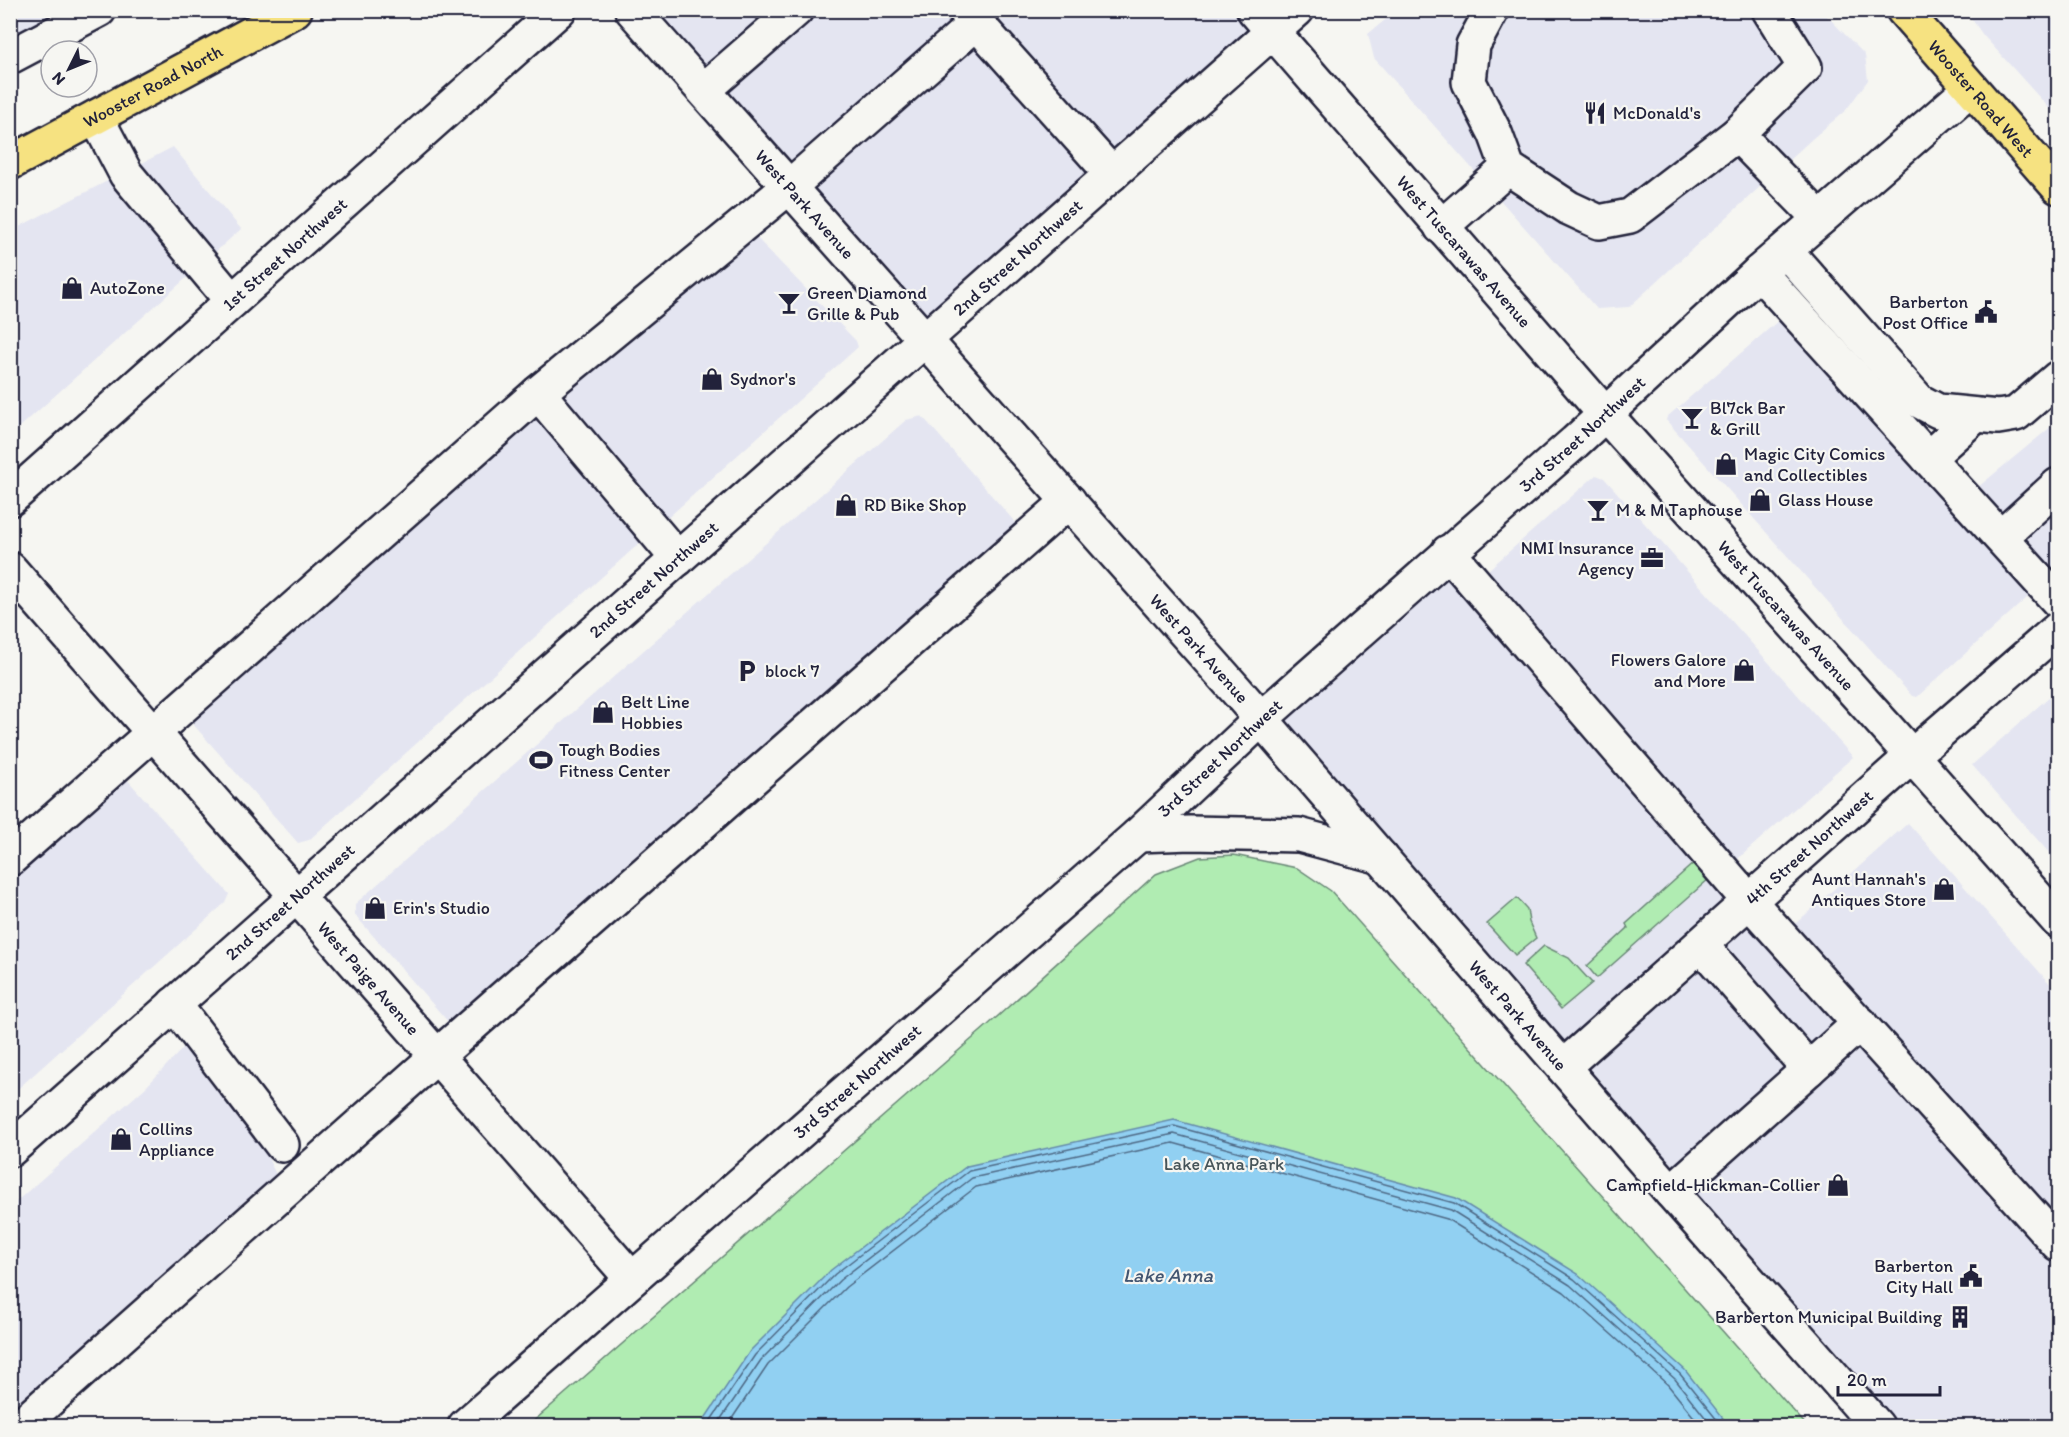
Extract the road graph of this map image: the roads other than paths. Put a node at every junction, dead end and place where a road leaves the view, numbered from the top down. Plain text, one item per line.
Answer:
1 (99, 10) edge
2 (295, 10) edge
3 (559, 10) edge
4 (632, 10) edge
5 (796, 10) edge
6 (1297, 10) edge
7 (1492, 10) edge
8 (1769, 10) edge
9 (1903, 10) edge
10 (971, 17) edge
11 (1263, 21) edge
12 (10, 57) edge
13 (1971, 88) junction
14 (704, 90) junction
15 (96, 117) junction
16 (1737, 134) junction
17 (10, 163) edge
18 (1508, 168) junction
19 (1112, 174) junction
20 (789, 187) junction
21 (2058, 187) edge
22 (1820, 219) junction
23 (1442, 226) junction
24 (1785, 250) junction
25 (1760, 272) junction
26 (232, 302) junction
27 (925, 339) junction
28 (2058, 378) edge
29 (538, 393) junction
30 (1605, 414) junction
31 (1977, 415) junction
32 (1928, 458) junction
33 (2058, 485) edge
34 (10, 499) edge
35 (1069, 501) junction
36 (2001, 537) junction
37 (1448, 552) junction
38 (678, 559) junction
39 (10, 569) edge
40 (2058, 602) edge
41 (2058, 629) edge
42 (1262, 718) junction
43 (154, 734) junction
44 (1912, 756) junction
45 (1138, 835) junction
46 (1381, 856) junction
47 (10, 859) edge
48 (296, 896) junction
49 (1749, 902) junction
50 (2058, 921) edge
51 (1701, 945) junction
52 (174, 1004) junction
53 (1860, 1023) junction
54 (436, 1056) junction
55 (1563, 1067) junction
56 (1809, 1069) junction
57 (282, 1145) dead end
58 (10, 1150) edge
59 (1671, 1192) junction
60 (2058, 1244) edge
61 (632, 1279) junction
62 (20, 1426) edge
63 (465, 1426) edge
64 (1878, 1426) edge

1 - 12 street
2 - 15 main road, Wooster Road North
3 - 26 street, 1st Street Northwest
4 - 14 street, West Park Avenue
5 - 14 street
6 - 11 street, 2nd Street Northwest
7 - 18 street
8 - 16 street
9 - 13 main road, Wooster Road West
10 - 19 street
10 - 20 street
11 - 19 street, 2nd Street Northwest
11 - 23 street, West Tuscarawas Avenue
13 - 21 main road, Wooster Road West
13 - 22 street, 3rd Street Northwest
14 - 20 street, West Park Avenue
15 - 17 main road, Wooster Road North
15 - 26 street
16 - 18 street
16 - 22 street
18 - 23 street
19 - 27 street, 2nd Street Northwest
20 - 27 street, West Park Avenue
20 - 29 street
22 - 24 street, 3rd Street Northwest
23 - 30 street, West Tuscarawas Avenue
24 - 25 street, 3rd Street Northwest
24 - 31 street
25 - 30 street, 3rd Street Northwest
25 - 32 street
26 - 34 street, 1st Street Northwest
27 - 35 street, West Park Avenue
27 - 38 street, 2nd Street Northwest
28 - 31 street
29 - 38 street
29 - 43 street
30 - 37 street, 3rd Street Northwest
30 - 44 street, West Tuscarawas Avenue
31 - 32 street
32 - 36 street
33 - 36 street
35 - 42 street, West Park Avenue
35 - 54 street
36 - 40 street
37 - 42 street, 3rd Street Northwest
37 - 49 street
38 - 48 street, 2nd Street Northwest
39 - 43 street, West Paige Avenue
41 - 44 street, 4th Street Northwest
42 - 45 street, 3rd Street Northwest
42 - 46 street, West Park Avenue
43 - 47 street
43 - 48 street, West Paige Avenue
44 - 49 street, 4th Street Northwest
44 - 50 street, West Tuscarawas Avenue
45 - 46 street
45 - 61 street, 3rd Street Northwest
46 - 55 street, West Park Avenue
48 - 52 street, 2nd Street Northwest
48 - 54 street, West Paige Avenue
49 - 51 street, 4th Street Northwest
49 - 53 street
51 - 55 street, 4th Street Northwest
51 - 56 street
52 - 57 street
52 - 58 street, 2nd Street Northwest
53 - 56 street
53 - 60 street
54 - 61 street, West Paige Avenue
54 - 62 street
55 - 59 street, West Park Avenue
56 - 59 street
59 - 64 street, West Park Avenue
61 - 63 street, 3rd Street Northwest

